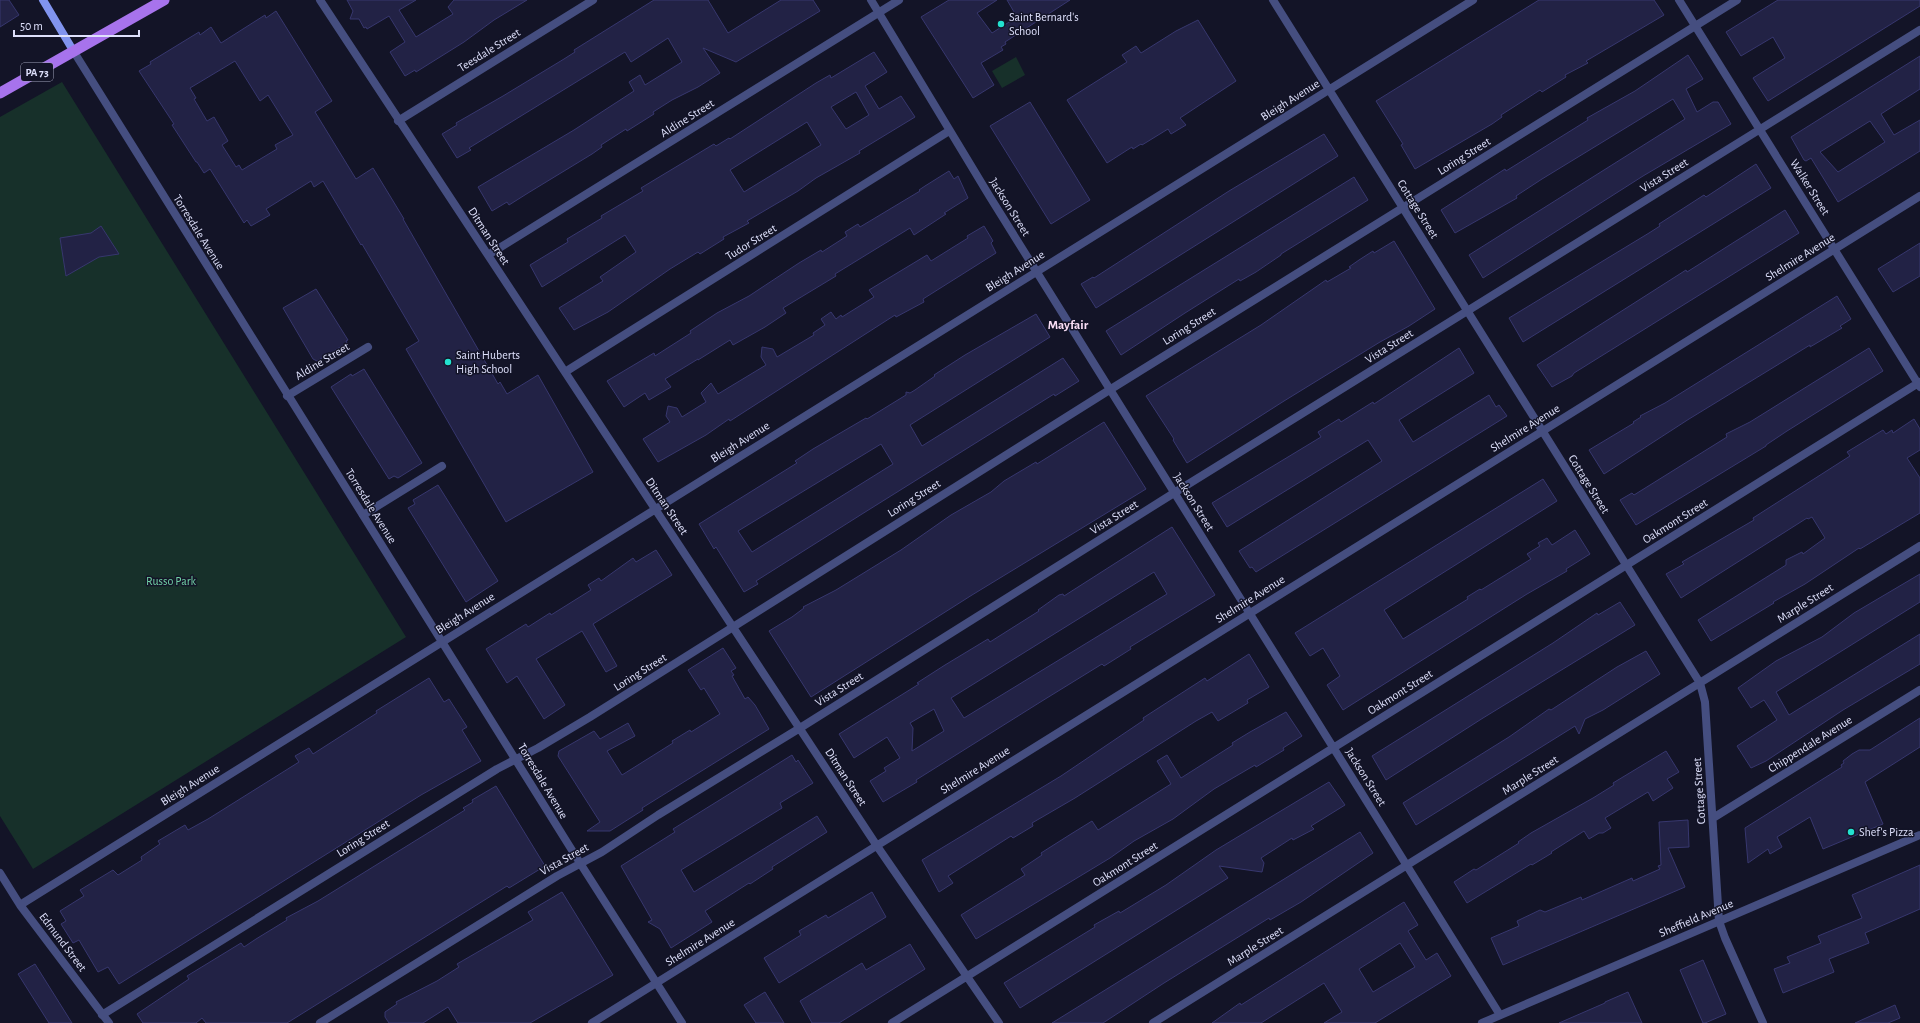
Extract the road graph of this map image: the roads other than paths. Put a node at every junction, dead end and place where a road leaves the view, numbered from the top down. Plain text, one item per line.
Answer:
1 (43, 0) edge
2 (164, 0) edge
3 (320, 0) edge
4 (593, 0) edge
5 (871, 0) edge
6 (899, 0) edge
7 (1273, 0) edge
8 (1473, 0) edge
9 (1679, 0) edge
10 (1737, 0) edge
11 (879, 13) junction
12 (1695, 26) junction
13 (1920, 30) edge
14 (74, 52) junction
15 (1329, 90) junction
16 (0, 94) edge
17 (398, 121) junction
18 (1760, 130) junction
19 (949, 131) junction
20 (1920, 196) edge
21 (1403, 207) junction
22 (1834, 249) junction
23 (488, 256) junction
24 (1036, 272) junction
25 (1467, 311) junction
26 (368, 347) dead end
27 (565, 372) junction
28 (1919, 384) edge
29 (1110, 389) junction
30 (287, 396) junction
31 (1542, 431) junction
32 (442, 466) dead end
33 (1174, 493) junction
34 (654, 509) junction
35 (363, 515) junction
36 (1920, 546) edge
37 (1626, 566) junction
38 (1249, 614) junction
39 (732, 627) junction
40 (442, 641) junction
41 (1700, 683) junction
42 (1920, 690) edge
43 (800, 728) junction
44 (1333, 747) junction
45 (516, 758) junction
46 (1713, 818) junction
47 (1920, 835) edge
48 (877, 846) junction
49 (580, 863) junction
50 (1406, 866) junction
51 (0, 873) edge
52 (20, 905) junction
53 (1719, 921) junction
54 (967, 977) junction
55 (656, 982) junction
56 (102, 1015) junction
57 (1500, 1015) junction
58 (109, 1023) edge
59 (320, 1023) edge
60 (592, 1023) edge
61 (682, 1023) edge
62 (892, 1023) edge
63 (999, 1023) edge
64 (1153, 1023) edge
65 (1482, 1023) edge
66 (1763, 1023) edge

1 - 14 main road, Torresdale Avenue
2 - 14 main road, PA 73
3 - 17 street, Ditman Street
4 - 17 street, Teesdale Street
5 - 11 street, Jackson Street
6 - 11 street, Aldine Street
7 - 15 street, Cottage Street
8 - 15 street, Bleigh Avenue
9 - 12 street, Walker Street
10 - 12 street, Loring Street
11 - 19 street, Jackson Street
11 - 23 street, Aldine Street
12 - 18 street, Walker Street
12 - 21 street, Loring Street
13 - 18 street, Vista Street
14 - 16 main road, PA 73
14 - 30 street, Torresdale Avenue
15 - 21 street, Cottage Street
15 - 24 street, Bleigh Avenue
17 - 23 street, Ditman Street
18 - 22 street, Walker Street
18 - 25 street, Vista Street
19 - 24 street, Jackson Street
19 - 27 street, Tudor Street
20 - 22 street, Shelmire Avenue
21 - 25 street, Cottage Street
21 - 29 street, Loring Street
22 - 28 street, Walker Street
22 - 31 street, Shelmire Avenue
23 - 27 street, Ditman Street
24 - 29 street, Jackson Street
24 - 34 street, Bleigh Avenue
25 - 31 street, Cottage Street
25 - 33 street, Vista Street
26 - 30 street, Aldine Street
27 - 34 street, Ditman Street
28 - 37 street, Oakmont Street
29 - 33 street, Jackson Street
29 - 39 street, Loring Street
30 - 35 street, Torresdale Avenue
31 - 37 street, Cottage Street
31 - 38 street, Shelmire Avenue
32 - 35 street
33 - 38 street, Jackson Street
33 - 43 street, Vista Street
34 - 39 street, Ditman Street
34 - 40 street, Bleigh Avenue
35 - 40 street, Torresdale Avenue
36 - 41 street, Marple Street
37 - 41 street, Cottage Street
37 - 44 street, Oakmont Street
38 - 44 street, Jackson Street
38 - 48 street, Shelmire Avenue
39 - 43 street, Ditman Street
39 - 45 street, Loring Street
40 - 45 street, Torresdale Avenue
40 - 52 street, Bleigh Avenue
41 - 46 street, Cottage Street
41 - 50 street, Marple Street
42 - 46 street, Chippendale Avenue
43 - 48 street, Ditman Street
43 - 49 street, Vista Street
44 - 50 street, Jackson Street
44 - 54 street, Oakmont Street
45 - 49 street, Torresdale Avenue
45 - 56 street, Loring Street
46 - 53 street, Cottage Street
47 - 53 street, Sheffield Avenue
48 - 54 street, Ditman Street
48 - 55 street, Shelmire Avenue
49 - 55 street, Torresdale Avenue
49 - 59 street, Vista Street
50 - 57 street, Jackson Street
50 - 64 street, Marple Street
51 - 52 street, Edmund Street
52 - 56 street, Edmund Street
53 - 57 street, Sheffield Avenue
53 - 66 street, Cottage Street
54 - 62 street, Oakmont Street
54 - 63 street, Ditman Street
55 - 60 street, Shelmire Avenue
55 - 61 street, Torresdale Avenue
56 - 58 street, Edmund Street
57 - 65 street, Sheffield Avenue

